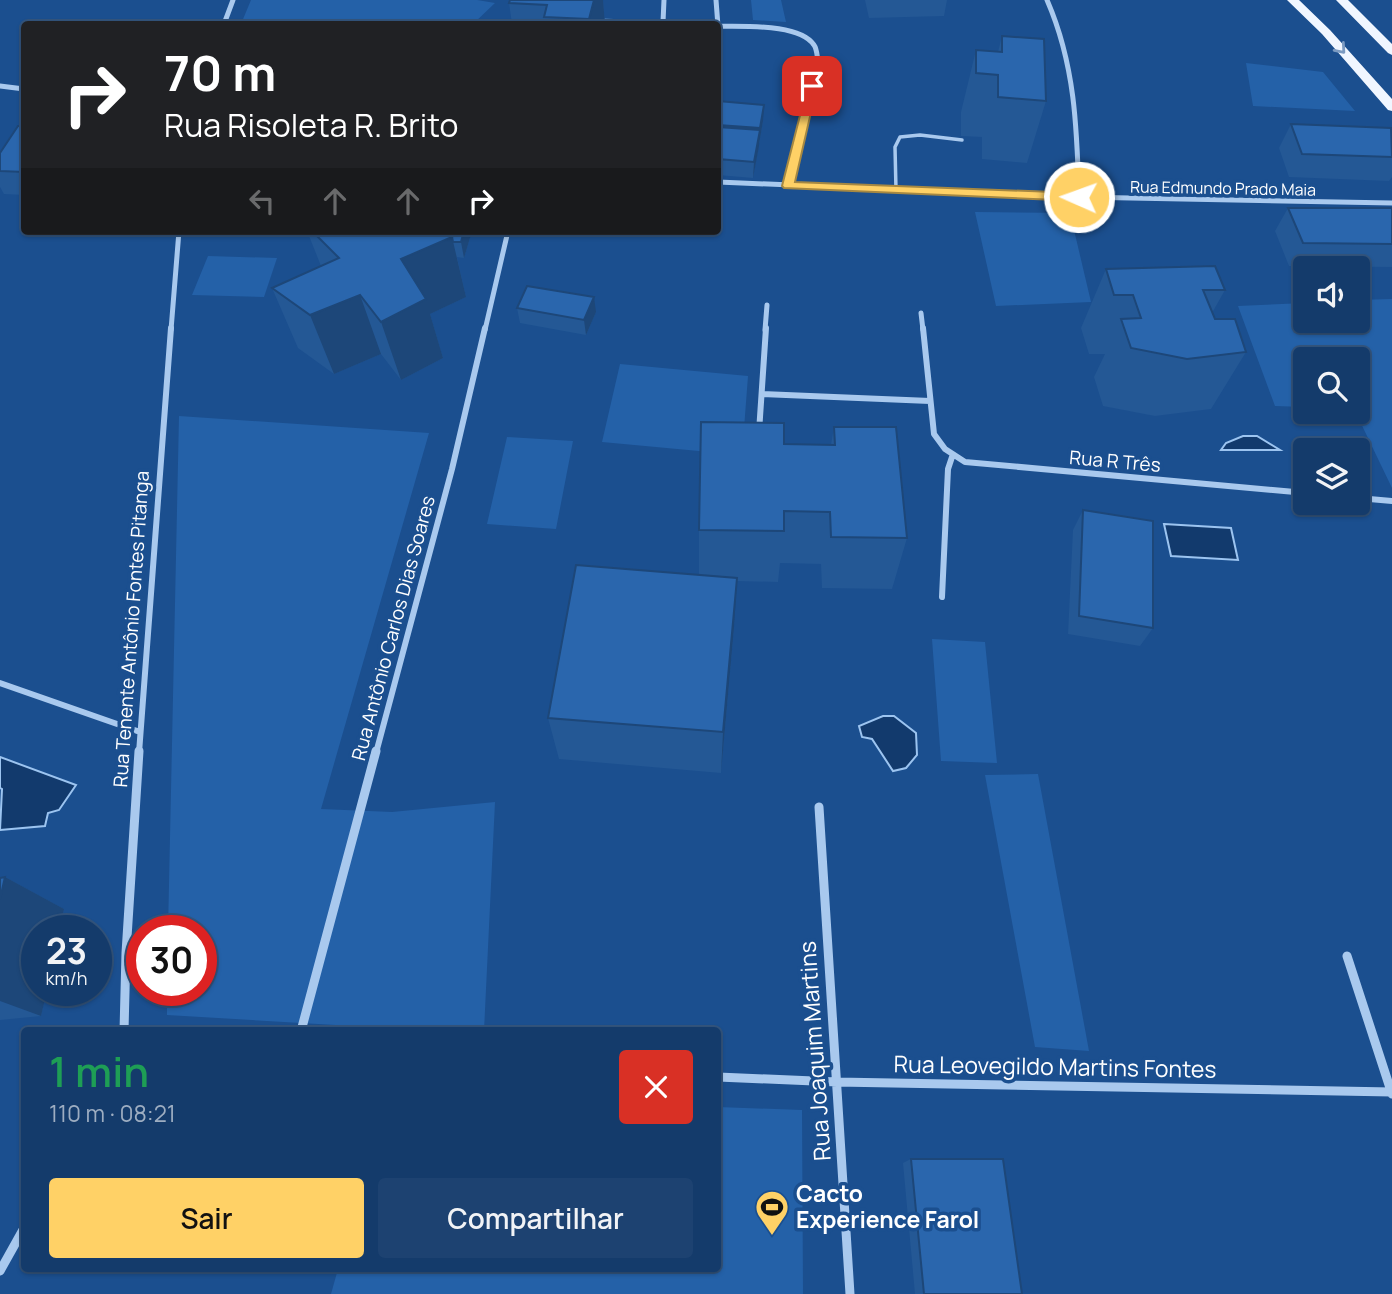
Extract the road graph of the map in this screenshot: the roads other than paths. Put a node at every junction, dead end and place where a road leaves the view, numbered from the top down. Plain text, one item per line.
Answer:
1 (233, 0) edge
2 (664, 0) edge
3 (716, 0) edge
4 (1048, 0) edge
5 (1293, 0) edge
6 (1342, 0) edge
7 (226, 21) edge
8 (663, 21) edge
9 (718, 21) edge
10 (721, 26) edge
11 (1392, 51) edge
12 (0, 86) edge
13 (21, 89) edge
14 (1392, 107) edge
15 (962, 140) dead end
16 (721, 182) edge
17 (788, 186) junction
18 (895, 190) junction
19 (1079, 197) junction
20 (1392, 203) edge
21 (178, 235) edge
22 (507, 235) edge
23 (767, 305) dead end
24 (921, 313) dead end
25 (762, 394) junction
26 (930, 401) junction
27 (759, 442) edge
28 (952, 457) junction
29 (1293, 492) edge
30 (1370, 499) edge
31 (1392, 500) edge
32 (942, 597) dead end
33 (0, 684) edge
34 (140, 732) junction
35 (819, 807) dead end
36 (1347, 957) dead end
37 (124, 1027) edge
38 (303, 1027) edge
39 (721, 1077) edge
40 (836, 1082) junction
41 (1392, 1093) edge
42 (21, 1233) edge
43 (0, 1271) edge
44 (850, 1294) edge

1 - 7 street
2 - 8 street
3 - 9 street
4 - 19 street
5 -> 14 main road
6 - 11 main road
10 - 17 street
12 - 13 street
15 - 18 lane
16 - 17 street, Rua Edmundo Prado Maia
17 - 18 street, Rua Edmundo Prado Maia
18 - 19 street, Rua Edmundo Prado Maia
19 - 20 street, Rua Edmundo Prado Maia
21 - 34 street, Rua Tenente Antônio Fontes Pitanga
22 - 38 street, Rua Antônio Carlos Dias Soares
23 - 25 street
24 - 26 street
25 - 26 street
25 - 27 street
26 - 28 street
28 - 29 street, Rua R Três
28 - 32 street
30 - 31 street
33 - 34 street
34 - 37 street, Rua Tenente Antônio Fontes Pitanga
35 - 40 street, Rua Joaquim Martins
36 - 41 street
39 - 40 street, Rua Leovegildo Martins Fontes
40 - 41 street, Rua Leovegildo Martins Fontes
40 - 44 street, Rua Joaquim Martins
42 - 43 street

